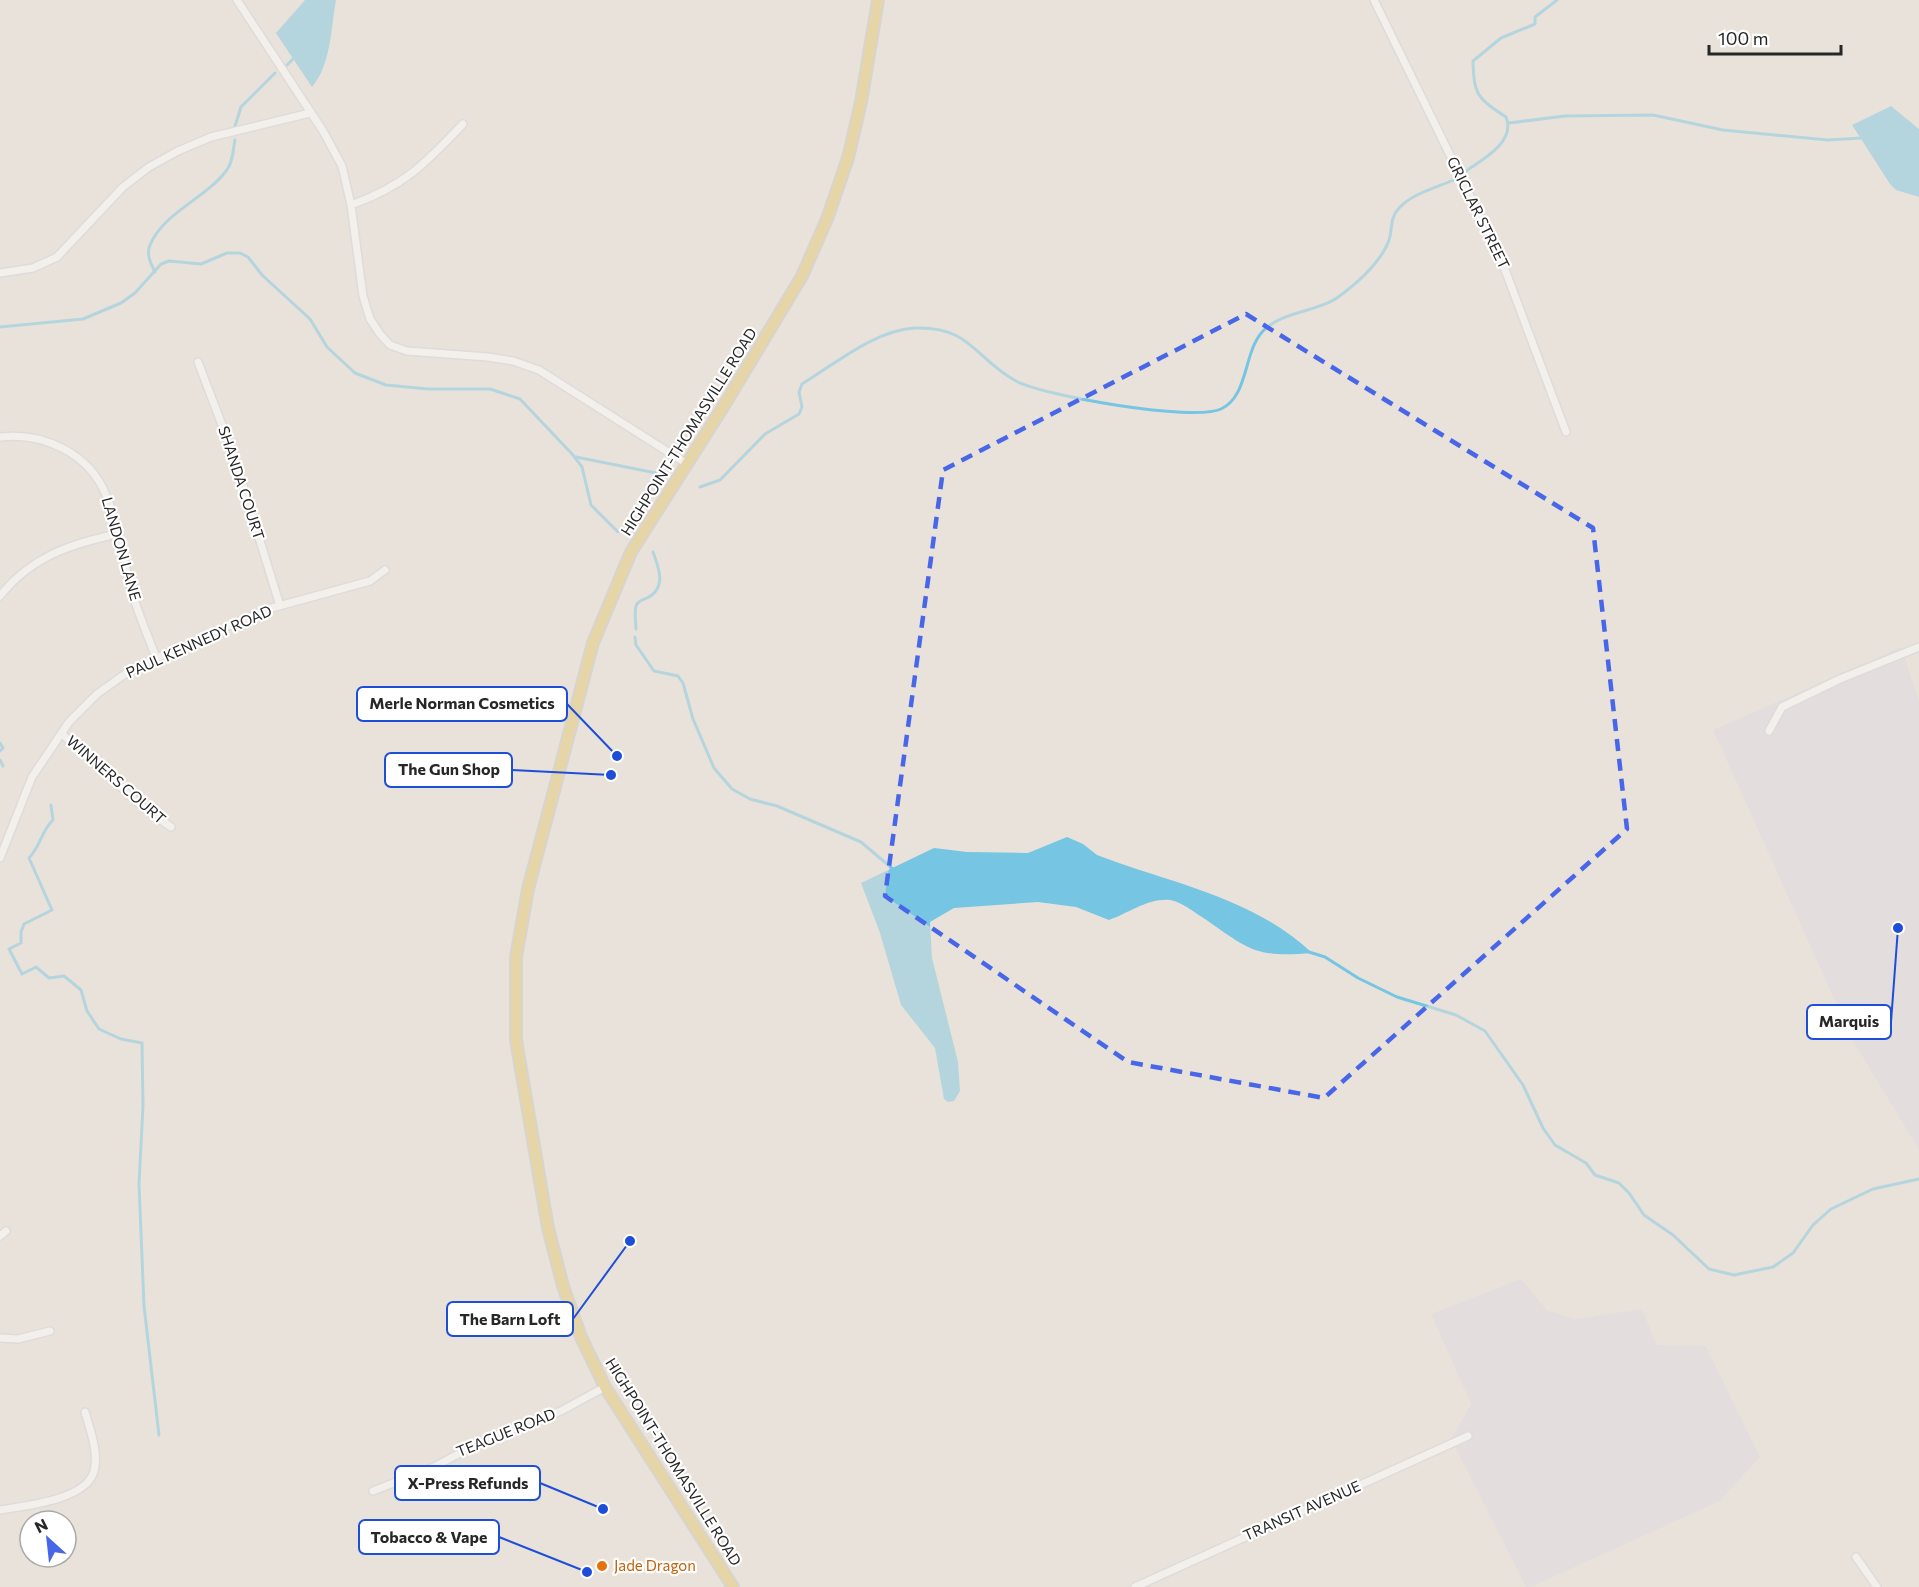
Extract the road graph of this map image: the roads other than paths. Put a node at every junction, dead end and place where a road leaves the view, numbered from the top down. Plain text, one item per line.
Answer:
1 (237, 0) edge
2 (878, 0) edge
3 (1374, 0) edge
4 (310, 113) junction
5 (463, 124) dead end
6 (351, 205) junction
7 (0, 273) edge
8 (198, 362) dead end
9 (1566, 432) dead end
10 (0, 437) edge
11 (687, 464) junction
12 (117, 534) junction
13 (385, 570) dead end
14 (0, 596) edge
15 (280, 606) junction
16 (1919, 647) edge
17 (156, 658) junction
18 (1769, 731) dead end
19 (61, 733) junction
20 (171, 827) dead end
21 (0, 858) edge
22 (50, 1331) dead end
23 (0, 1338) edge
24 (605, 1387) junction
25 (85, 1412) dead end
26 (1468, 1436) dead end
27 (373, 1491) dead end
28 (0, 1510) edge
29 (1856, 1557) dead end
30 (733, 1587) edge
31 (1136, 1587) edge
32 (1877, 1587) edge

1 - 4 street
2 - 11 main road, HIGHPOINT-THOMASVILLE ROAD
3 - 9 street, GRICLAR STREET
4 - 6 street
4 - 7 street
5 - 6 street
6 - 11 street
8 - 15 street, SHANDA COURT
10 - 12 street, LANDON LANE
11 - 24 main road, HIGHPOINT-THOMASVILLE ROAD
12 - 14 street
12 - 17 street, LANDON LANE
13 - 15 street, PAUL KENNEDY ROAD
15 - 17 street, PAUL KENNEDY ROAD
16 - 18 street
17 - 19 street, PAUL KENNEDY ROAD
19 - 20 street, WINNERS COURT
19 - 21 street, PAUL KENNEDY ROAD
22 - 23 street
24 - 27 street, TEAGUE ROAD
24 - 30 main road, HIGHPOINT-THOMASVILLE ROAD
25 - 28 street
26 - 31 street, TRANSIT AVENUE
29 - 32 street

